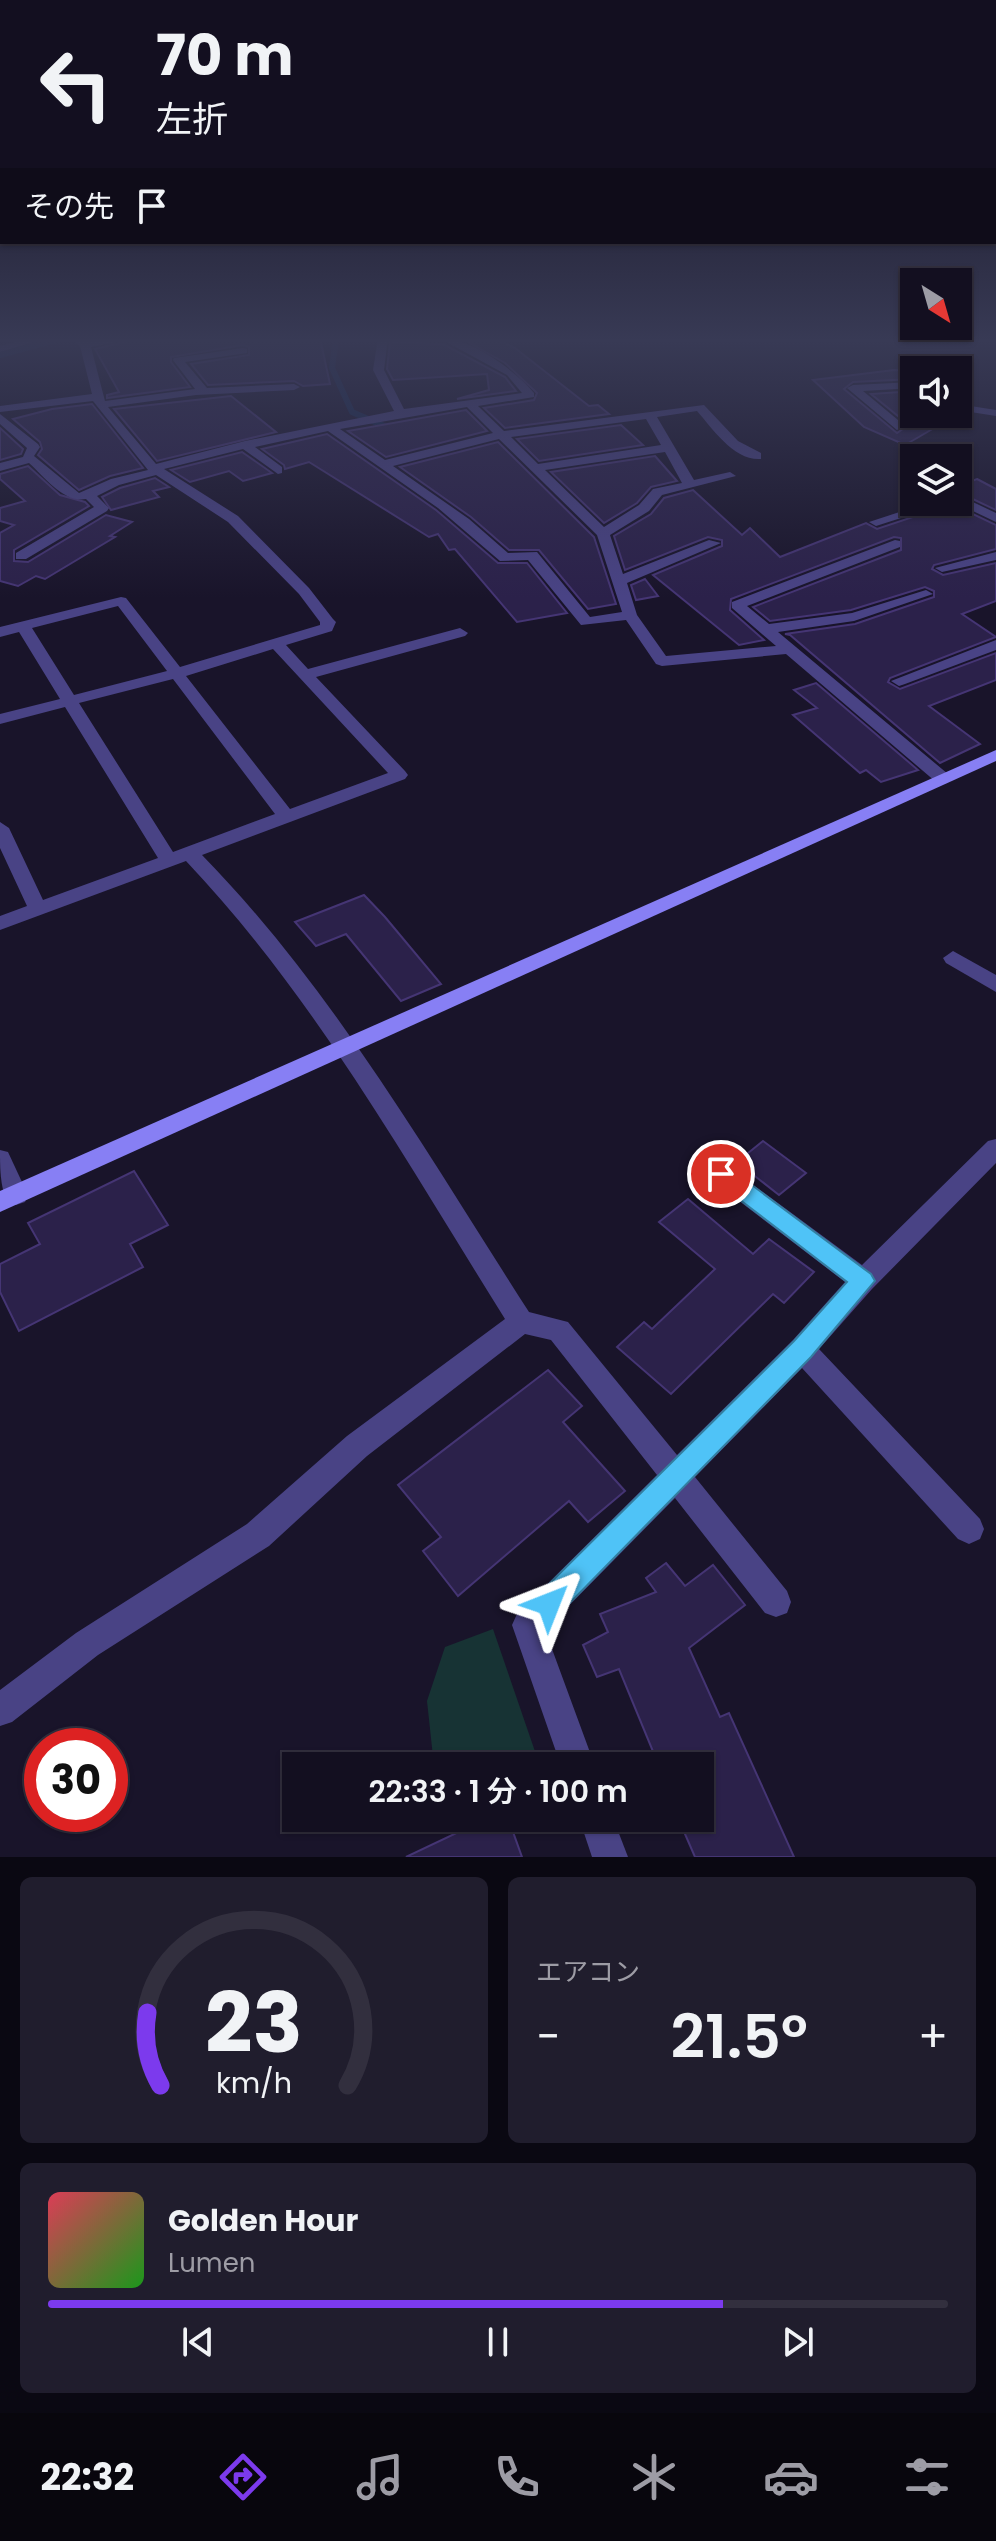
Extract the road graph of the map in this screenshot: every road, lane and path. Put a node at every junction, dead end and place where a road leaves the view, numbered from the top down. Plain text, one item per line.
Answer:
1 (8, 425) edge
2 (119, 425) edge
3 (342, 425) edge
4 (491, 425) edge
5 (578, 425) edge
6 (655, 425) edge
7 (716, 425) edge
8 (330, 427) junction
9 (501, 435) junction
10 (245, 445) junction
11 (668, 448) junction
12 (757, 456) dead end
13 (31, 459) junction
14 (381, 465) junction
15 (0, 467) edge
16 (536, 468) junction
17 (156, 469) junction
18 (278, 470) dead end
19 (730, 476) dead end
20 (690, 485) junction
21 (89, 495) junction
22 (972, 506) edge
23 (900, 515) edge
24 (996, 518) edge
25 (876, 522) dead end
26 (603, 534) junction
27 (714, 543) dead end
28 (895, 544) dead end
29 (21, 556) dead end
30 (996, 556) edge
31 (942, 568) dead end
32 (619, 581) junction
33 (926, 594) dead end
34 (630, 615) junction
35 (23, 626) junction
36 (765, 629) junction
37 (0, 632) edge
38 (460, 633) dead end
39 (277, 645) junction
40 (996, 645) edge
41 (789, 649) junction
42 (178, 673) junction
43 (308, 674) junction
44 (899, 681) dead end
45 (70, 700) junction
46 (0, 719) edge
47 (996, 755) edge
48 (942, 778) junction
49 (286, 816) junction
50 (0, 828) edge
51 (180, 857) junction
52 (38, 909) junction
53 (0, 923) edge
54 (953, 958) dead end
55 (996, 985) edge
56 (346, 1047) junction
57 (996, 1148) edge
58 (0, 1159) edge
59 (721, 1174) dead end
60 (8, 1198) edge
61 (863, 1281) junction
62 (521, 1322) junction
63 (802, 1349) junction
64 (676, 1478) junction
65 (969, 1529) dead end
66 (776, 1602) dead end
67 (0, 1710) edge
68 (573, 1752) edge
69 (601, 1832) edge
70 (610, 1857) edge

1 - 13 street
2 - 17 street
3 - 8 street
4 - 9 street
5 - 9 street
6 - 11 street
7 - 12 street
8 - 10 street
8 - 14 street
9 - 14 street
9 - 16 street
10 - 17 street
10 - 18 street
11 - 16 street
11 - 20 street
13 - 15 street
13 - 21 street
14 - 34 street
16 - 26 street
17 - 21 street
17 - 39 street
19 - 20 street
20 - 26 street
21 - 29 street
22 - 24 street
23 - 25 street
26 - 32 street
27 - 32 street
28 - 36 street
30 - 31 street
32 - 34 street
33 - 36 street
34 - 41 street
35 - 37 street
35 - 42 street
35 - 45 street
36 - 41 street
38 - 43 street
39 - 42 street
39 - 43 street
40 - 44 street
41 - 48 street
42 - 45 street
42 - 49 street
43 - 49 street
45 - 46 street
45 - 51 street
47 - 48 street
48 - 56 street
49 - 51 street
50 - 52 street
51 - 52 street
51 - 56 street
52 - 53 street
54 - 55 street
56 - 60 street
56 - 62 street
57 - 61 street
58 - 60 street
59 - 61 street
61 - 63 street
62 - 64 street
62 - 67 street
63 - 64 street
63 - 65 street
64 - 66 street
64 - 68 street
69 - 70 street

